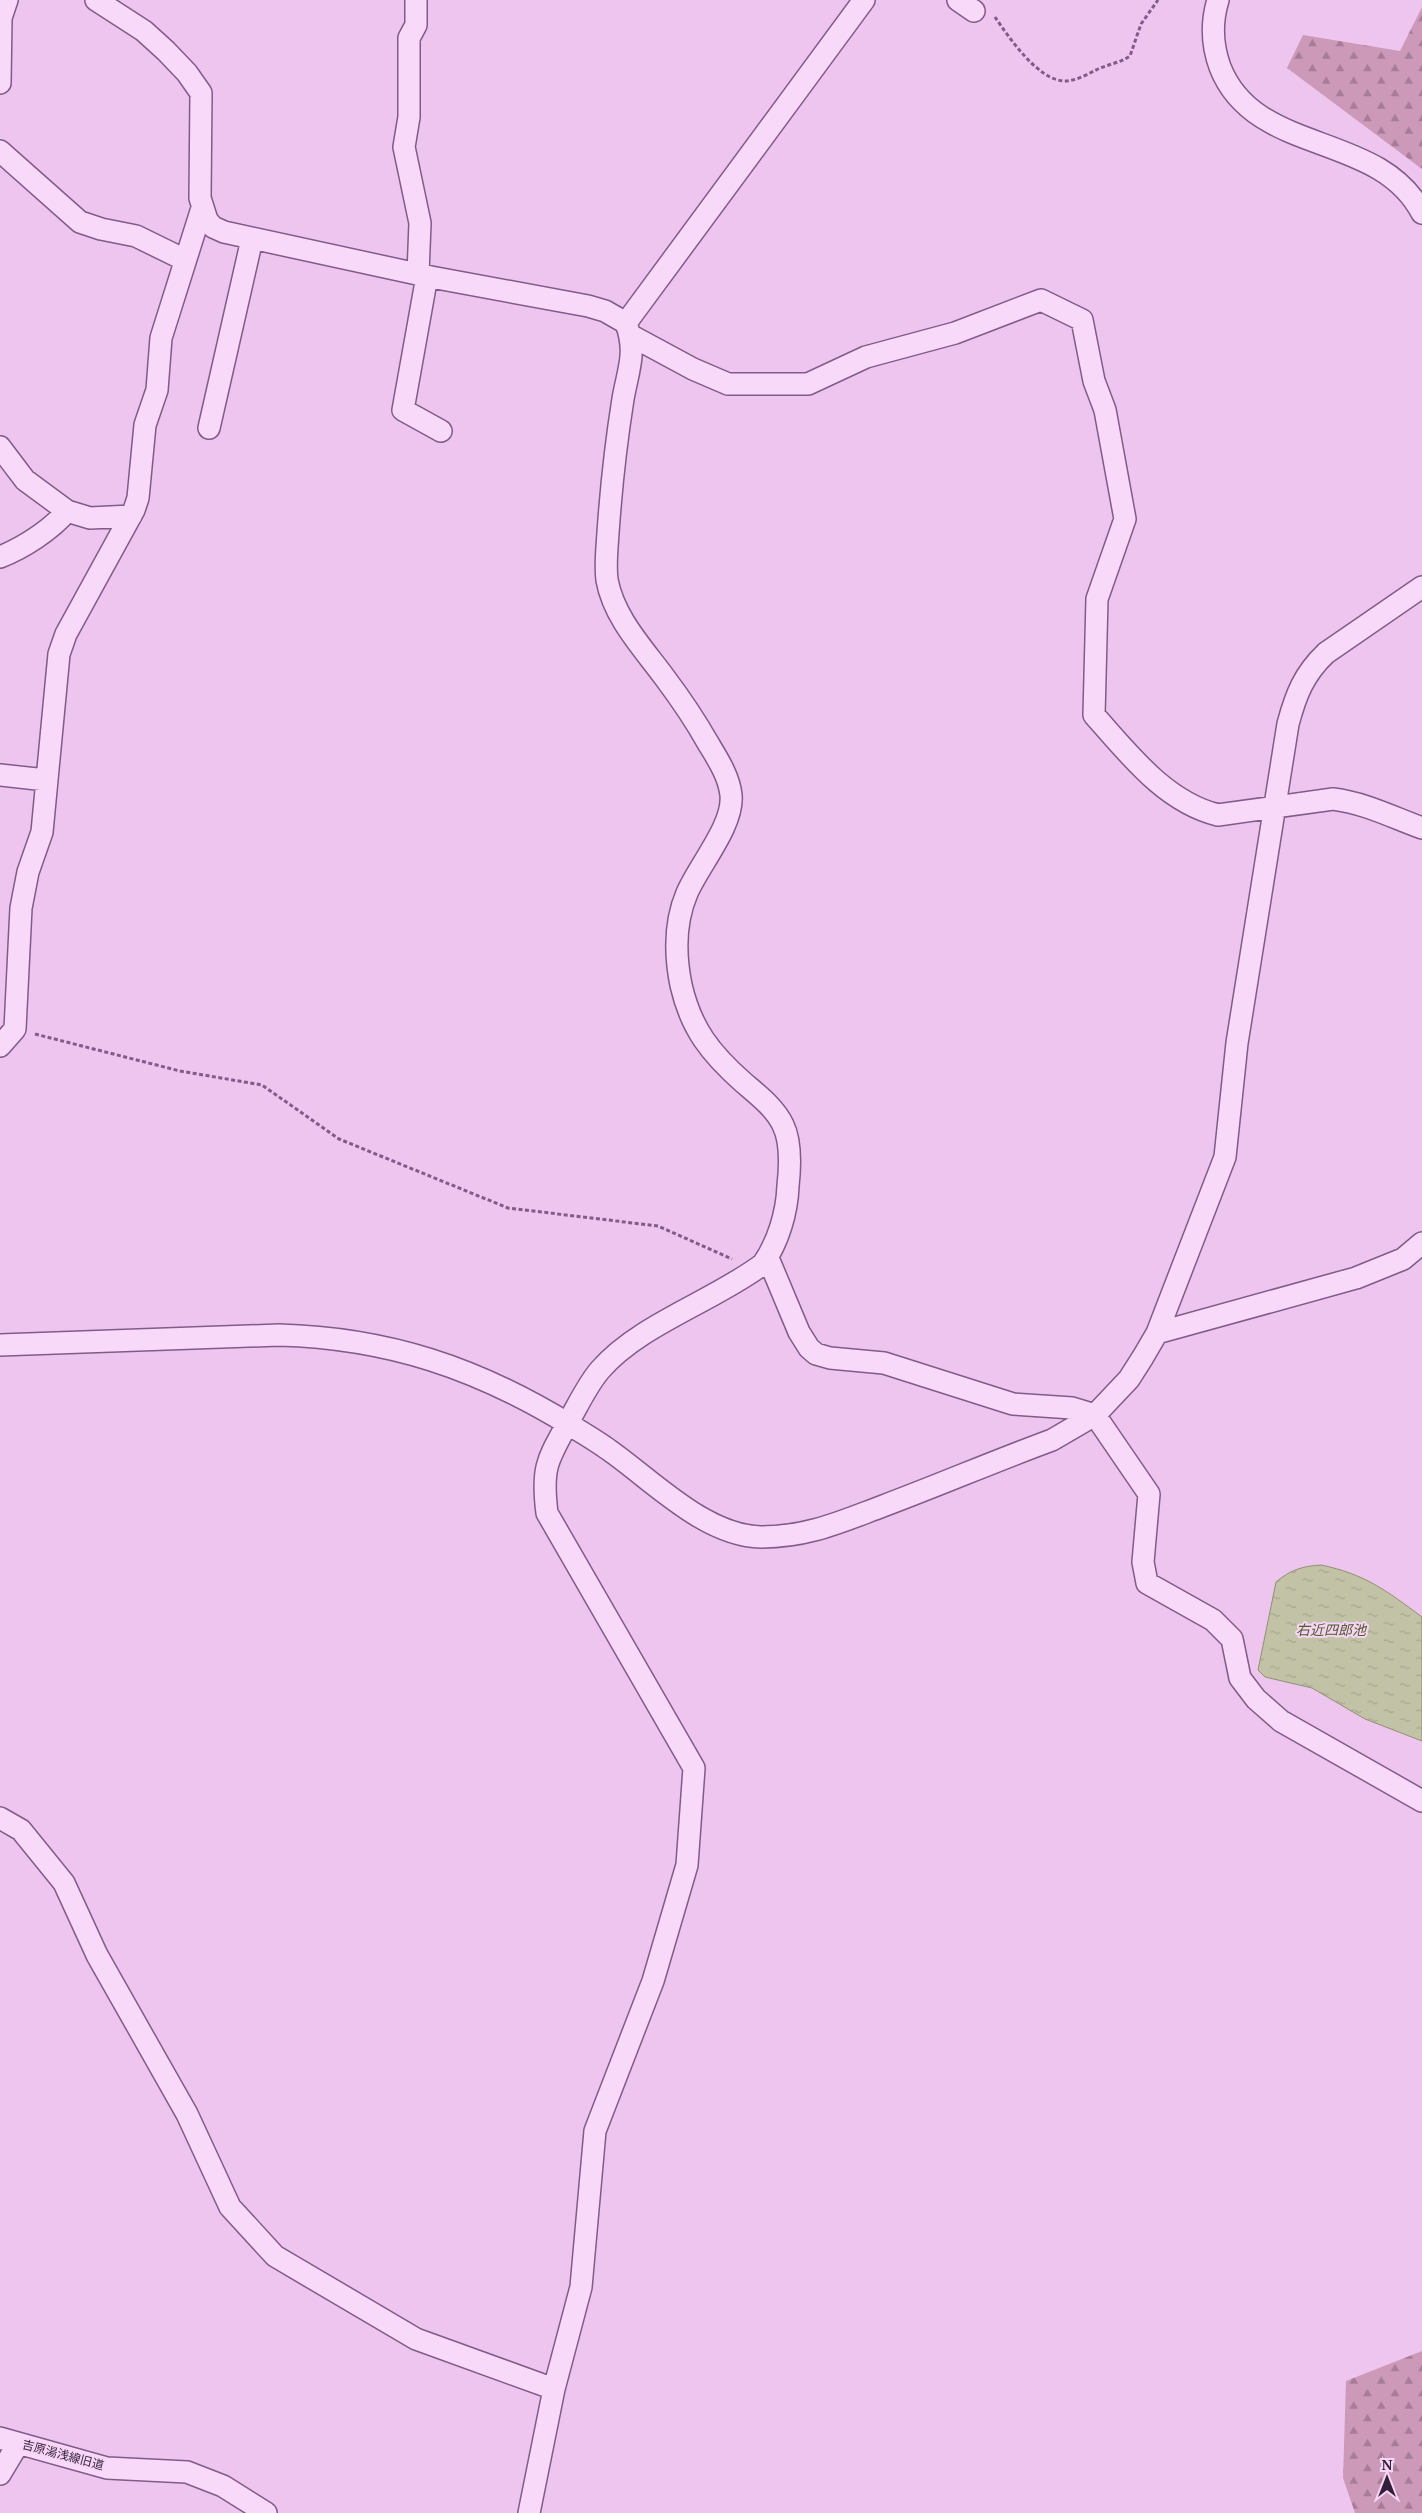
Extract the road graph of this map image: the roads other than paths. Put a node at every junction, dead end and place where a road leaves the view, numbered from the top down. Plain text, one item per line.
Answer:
1 (7, 0) edge
2 (96, 0) edge
3 (416, 0) edge
4 (864, 0) edge
5 (1218, 0) edge
6 (0, 83) edge
7 (1, 157) edge
8 (202, 208) junction
9 (1422, 213) edge
10 (252, 239) junction
11 (185, 260) junction
12 (422, 275) junction
13 (628, 329) junction
14 (209, 428) dead end
15 (441, 431) dead end
16 (0, 448) edge
17 (67, 511) junction
18 (131, 516) junction
19 (0, 557) edge
20 (1422, 587) edge
21 (0, 775) edge
22 (46, 780) junction
23 (1274, 806) junction
24 (1422, 828) edge
25 (0, 1046) edge
26 (1422, 1244) edge
27 (762, 1264) junction
28 (1157, 1333) junction
29 (0, 1345) edge
30 (1095, 1414) junction
31 (568, 1424) junction
32 (1422, 1801) edge
33 (0, 1818) edge
34 (554, 2389) junction
35 (9, 2441) edge
36 (0, 2474) edge
37 (266, 2513) edge
38 (529, 2513) edge

1 - 6 street
2 - 8 street
3 - 12 street
4 - 13 street
5 - 9 street
7 - 11 street
8 - 10 street
8 - 11 street
10 - 12 street
10 - 14 street
11 - 18 street
12 - 13 street
12 - 15 street
13 - 23 street
13 - 27 street
16 - 17 street
17 - 18 street
17 - 19 street
18 - 22 street
20 - 23 street
21 - 22 street
22 - 25 street
23 - 24 street
23 - 28 street
26 - 28 street
27 - 30 street
27 - 31 street
28 - 30 street
29 - 31 street
30 - 31 street
30 - 32 street
31 - 34 street
33 - 34 street
34 - 38 street
35 - 36 street
35 - 37 street, 吉原湯浅線旧道

